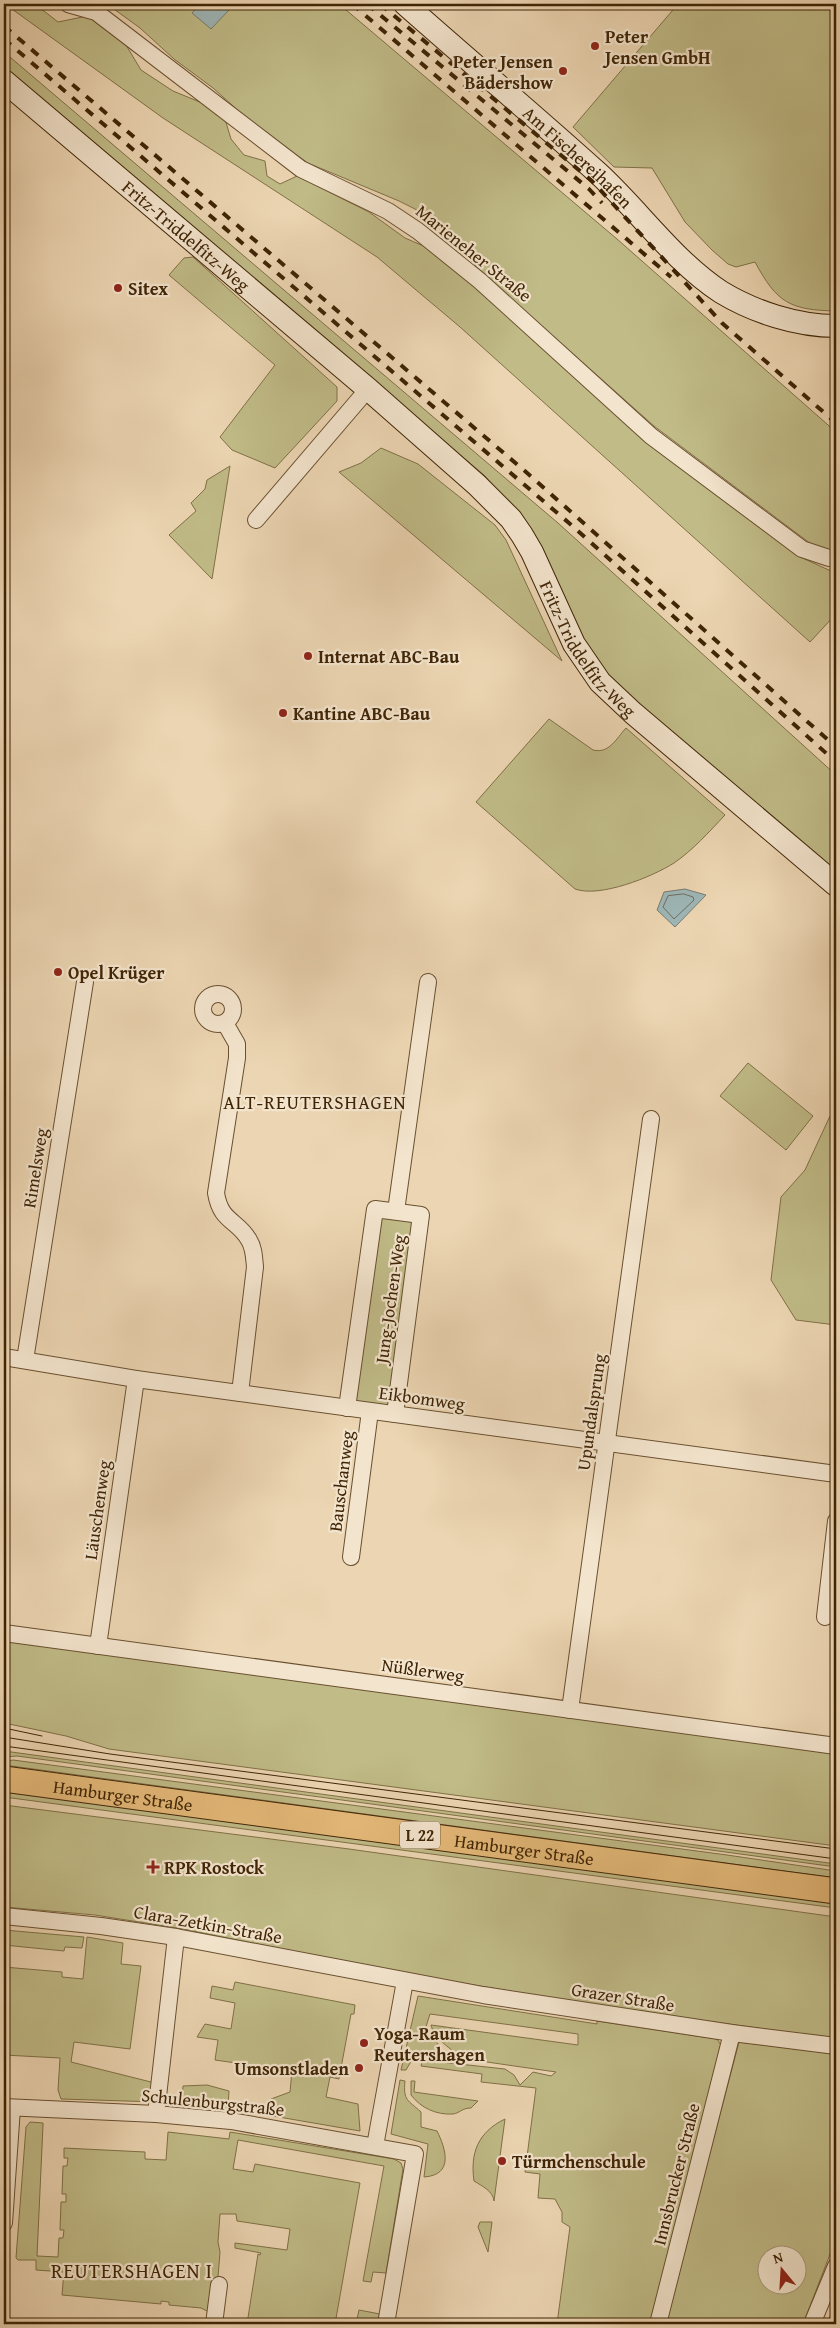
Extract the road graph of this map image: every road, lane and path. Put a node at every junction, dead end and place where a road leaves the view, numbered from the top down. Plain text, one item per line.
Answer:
1 (68, 4) edge
2 (405, 4) edge
3 (4, 81) edge
4 (836, 326) edge
5 (368, 389) junction
6 (256, 520) dead end
7 (836, 557) edge
8 (836, 885) edge
9 (85, 982) dead end
10 (428, 982) dead end
11 (225, 1023) dead end
12 (651, 1119) dead end
13 (396, 1211) junction
14 (4, 1357) edge
15 (25, 1360) junction
16 (136, 1379) junction
17 (240, 1393) junction
18 (347, 1408) junction
19 (370, 1411) junction
20 (395, 1414) junction
21 (607, 1443) junction
22 (836, 1474) edge
23 (836, 1521) edge
24 (351, 1557) dead end
25 (825, 1617) dead end
26 (4, 1633) edge
27 (98, 1646) junction
28 (570, 1710) junction
29 (836, 1746) edge
30 (4, 1779) edge
31 (836, 1892) edge
32 (4, 1916) edge
33 (176, 1937) junction
34 (405, 1981) junction
35 (732, 2034) junction
36 (836, 2046) edge
37 (8, 2107) edge
38 (156, 2114) junction
39 (375, 2146) junction
40 (4, 2223) edge
41 (836, 2266) edge
42 (219, 2285) dead end
43 (214, 2324) edge
44 (386, 2324) edge
45 (658, 2324) edge
46 (812, 2324) edge

1 - 7 street, Marieneher Straße
2 - 4 street, Am Fischereihafen
3 - 5 street, Fritz-Triddelfitz-Weg
5 - 6 street
5 - 8 street, Fritz-Triddelfitz-Weg
9 - 15 street, Rimelsweg
10 - 13 street, Jung-Jochen-Weg
11 - 17 street
12 - 21 street, Upundalsprung
13 - 18 street, Jung-Jochen-Weg
13 - 20 street, Jung-Jochen-Weg
14 - 15 street, Eikbomweg
15 - 16 street, Eikbomweg
16 - 17 street, Eikbomweg
16 - 27 street, Läuschenweg
17 - 18 street, Eikbomweg
18 - 19 street, Eikbomweg
19 - 20 street, Eikbomweg
19 - 24 street, Bauschanweg
20 - 21 street, Eikbomweg
21 - 22 street, Eikbomweg
21 - 28 street, Upundalsprung
23 - 25 street
26 - 27 street, Nüßlerweg
27 - 28 street, Nüßlerweg
28 - 29 street, Nüßlerweg
30 - 31 main road, Hamburger Straße / L 22
32 - 33 street, Clara-Zetkin-Straße
33 - 34 street, Clara-Zetkin-Straße
33 - 38 street
34 - 35 street, Grazer Straße
34 - 39 street
35 - 36 street, Grazer Straße
35 - 45 street, Innsbrucker Straße
37 - 38 street, Schulenburgstraße
37 - 40 street
38 - 39 street, Schulenburgstraße
39 - 44 street, Schulenburgstraße
41 - 46 street
42 - 43 street

